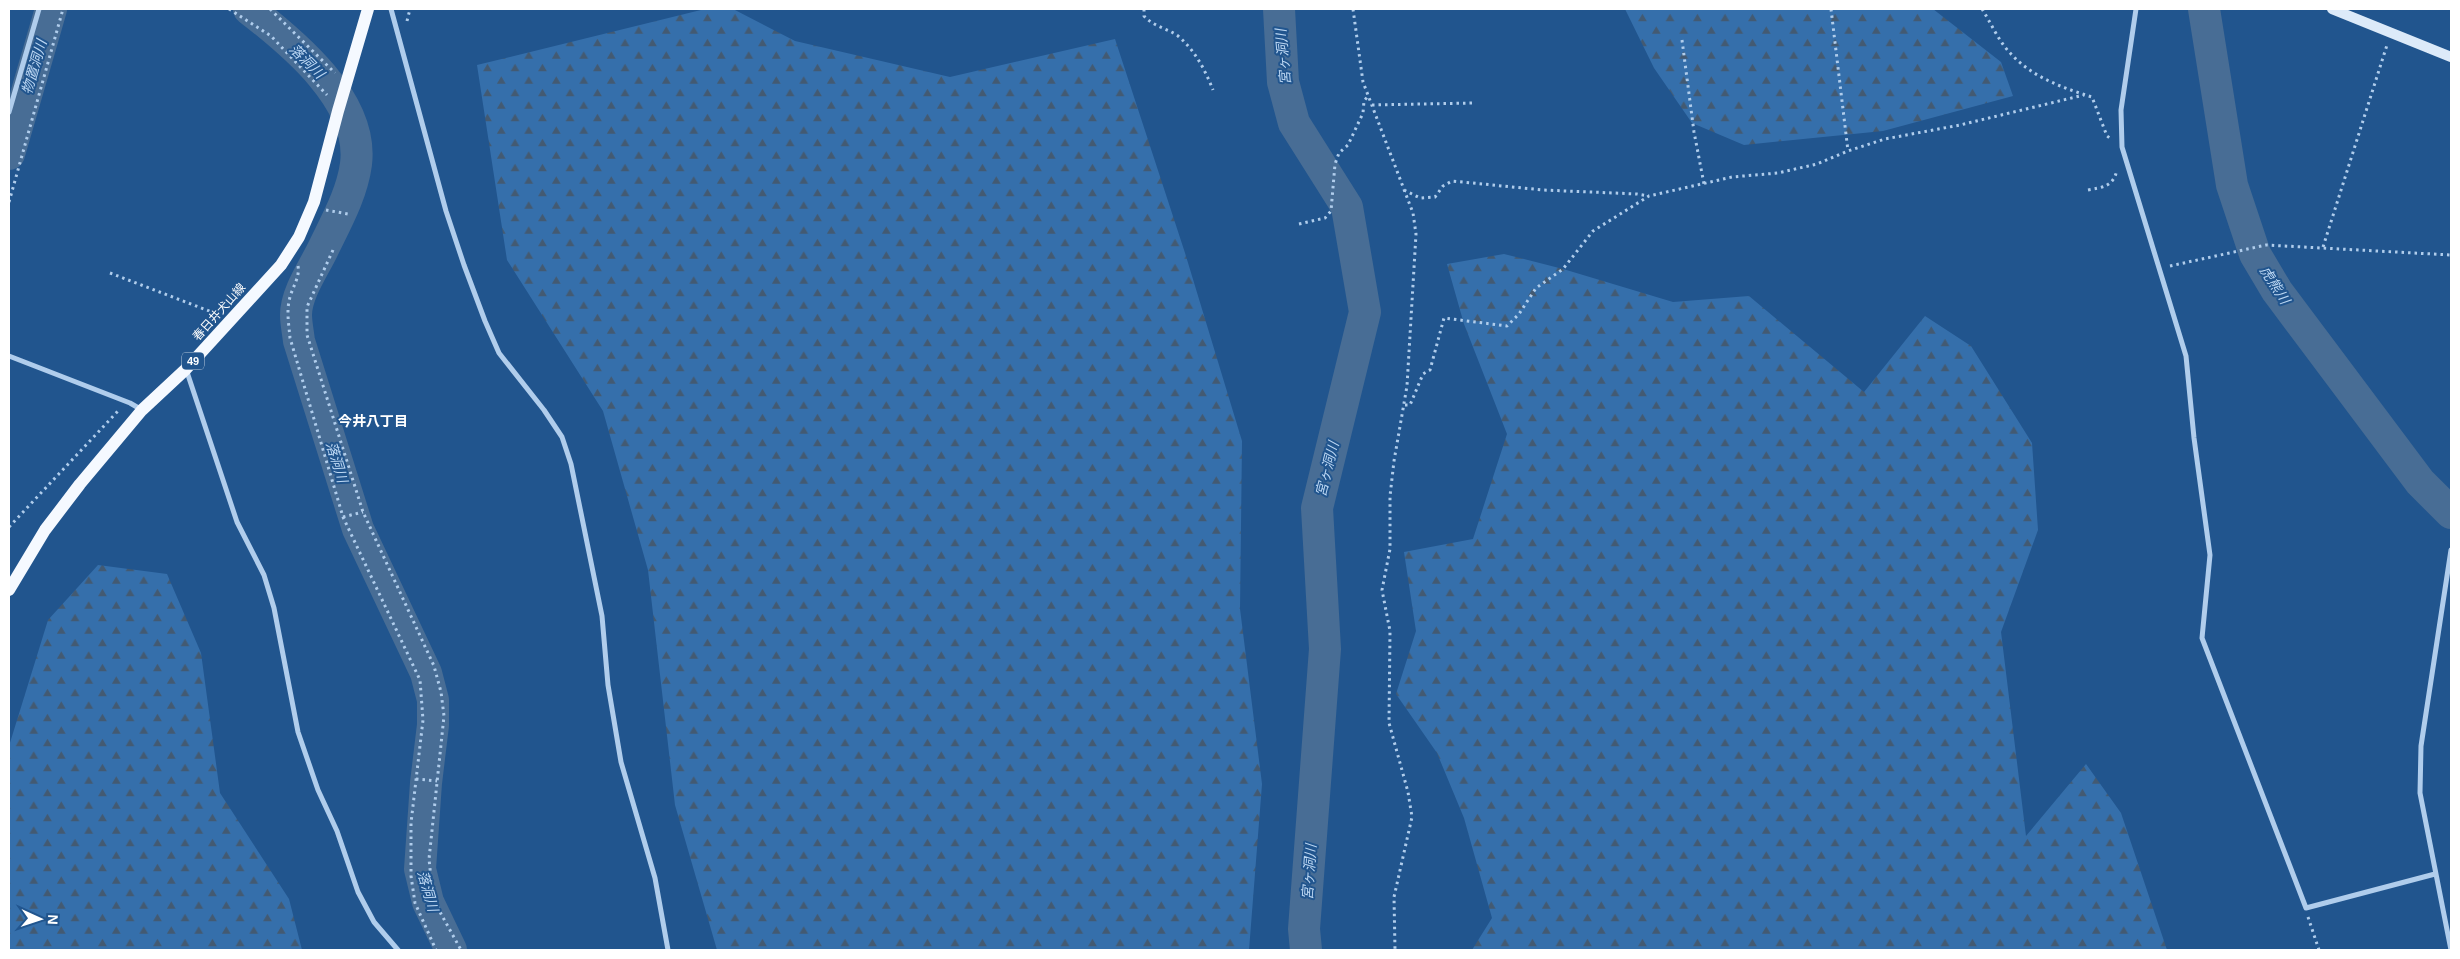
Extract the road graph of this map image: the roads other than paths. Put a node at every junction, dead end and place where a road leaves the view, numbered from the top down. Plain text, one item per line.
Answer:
1 (39, 9) edge
2 (368, 9) edge
3 (391, 9) edge
4 (2136, 9) edge
5 (2332, 9) edge
6 (2451, 57) edge
7 (9, 112) edge
8 (9, 356) edge
9 (186, 369) junction
10 (142, 410) junction
11 (2451, 550) edge
12 (9, 590) edge
13 (2435, 874) junction
14 (398, 950) edge
15 (668, 950) edge
16 (2451, 950) edge

1 - 7 street
2 - 9 main road, 春日井犬山線 / 49
3 - 15 street
4 - 13 street
5 - 6 main road
8 - 10 street
9 - 10 main road, 春日井犬山線 / 49
9 - 14 street
10 - 12 main road, 春日井犬山線 / 49
11 - 13 street
13 - 16 street

